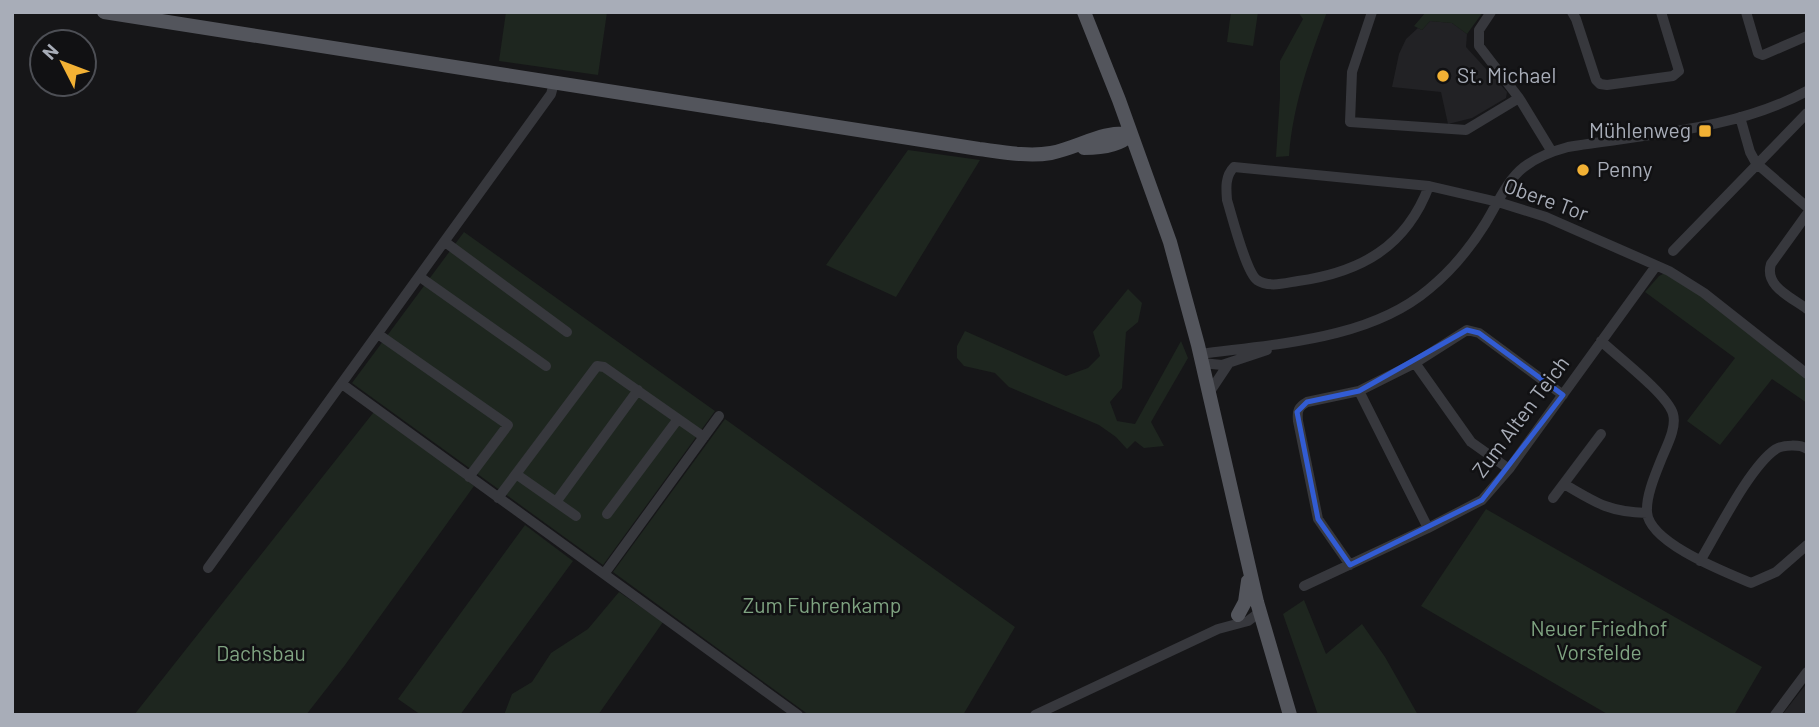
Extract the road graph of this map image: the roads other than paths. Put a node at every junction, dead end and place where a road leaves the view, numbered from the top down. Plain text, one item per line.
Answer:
1 (104, 12) edge
2 (1084, 12) edge
3 (1371, 12) edge
4 (1491, 12) edge
5 (1572, 12) edge
6 (1661, 12) edge
7 (1745, 12) edge
8 (1807, 36) edge
9 (554, 83) junction
10 (1807, 91) edge
11 (1519, 98) junction
12 (1119, 100) junction
13 (1807, 113) edge
14 (1740, 117) junction
15 (1131, 134) junction
16 (1105, 141) junction
17 (1552, 152) junction
18 (1141, 161) junction
19 (1756, 163) junction
20 (1430, 186) junction
21 (1498, 202) junction
22 (1807, 206) edge
23 (1807, 214) edge
24 (445, 242) junction
25 (1673, 251) dead end
26 (1657, 266) junction
27 (420, 277) junction
28 (1807, 309) edge
29 (567, 332) dead end
30 (378, 334) junction
31 (1601, 341) junction
32 (1287, 342) junction
33 (1201, 359) junction
34 (1229, 363) junction
35 (1415, 363) junction
36 (546, 366) dead end
37 (1807, 374) edge
38 (342, 384) junction
39 (638, 390) junction
40 (1359, 391) junction
41 (1209, 393) junction
42 (1563, 394) junction
43 (719, 416) dead end
44 (678, 419) junction
45 (1601, 434) dead end
46 (704, 437) junction
47 (1807, 449) edge
48 (1509, 469) junction
49 (516, 474) junction
50 (469, 477) junction
51 (1564, 484) junction
52 (498, 498) junction
53 (1553, 498) dead end
54 (556, 502) junction
55 (1647, 513) junction
56 (607, 514) dead end
57 (576, 516) dead end
58 (1428, 528) junction
59 (1807, 545) edge
60 (1700, 561) junction
61 (1249, 565) junction
62 (1350, 565) junction
63 (208, 568) dead end
64 (604, 574) junction
65 (1304, 586) dead end
66 (1259, 612) junction
67 (1238, 615) junction
68 (1218, 629) junction
69 (1807, 672) edge
70 (798, 715) edge
71 (1035, 715) edge
72 (1290, 715) edge
73 (1775, 715) edge

1 - 9 main road
2 - 12 main road
3 - 11 street
4 - 11 street
5 - 6 street
7 - 8 street
9 - 16 main road
9 - 24 street
10 - 14 street
11 - 17 street
12 - 15 main road
12 - 16 main road
13 - 19 street
14 - 17 street
14 - 19 street
15 - 16 main road
15 - 18 main road
16 - 18 main road
17 - 21 street
18 - 33 main road
19 - 22 street
19 - 25 street
20 - 20 street, Obere Tor
20 - 21 street, Obere Tor
21 - 26 street, Obere Tor
21 - 32 street
23 - 28 street
24 - 27 street
24 - 29 street
26 - 31 street, Zum Alten Teich
26 - 37 street, Obere Tor
27 - 30 street
27 - 36 street
30 - 38 street
30 - 50 street
31 - 42 street, Zum Alten Teich
31 - 55 street
32 - 33 street
32 - 34 street
33 - 34 street
33 - 41 main road
34 - 41 street
35 - 40 street
35 - 42 street
35 - 48 street
38 - 50 street
38 - 63 street
39 - 44 street
39 - 49 street
39 - 54 street
40 - 58 street
40 - 62 street
41 - 61 main road
42 - 48 street, Zum Alten Teich
43 - 46 street
44 - 46 street
44 - 56 street
45 - 51 street
46 - 64 street
47 - 60 street
48 - 58 street, Zum Alten Teich
49 - 52 street
49 - 54 street
50 - 52 street
51 - 53 street
51 - 55 street
52 - 64 street
54 - 57 street
55 - 60 street
58 - 62 street, Zum Alten Teich
59 - 60 street
61 - 66 main road
61 - 67 main road
62 - 65 street, Zum Alten Teich
64 - 70 street
66 - 67 street
66 - 68 street
66 - 72 main road
67 - 68 street
68 - 71 street
69 - 73 street

